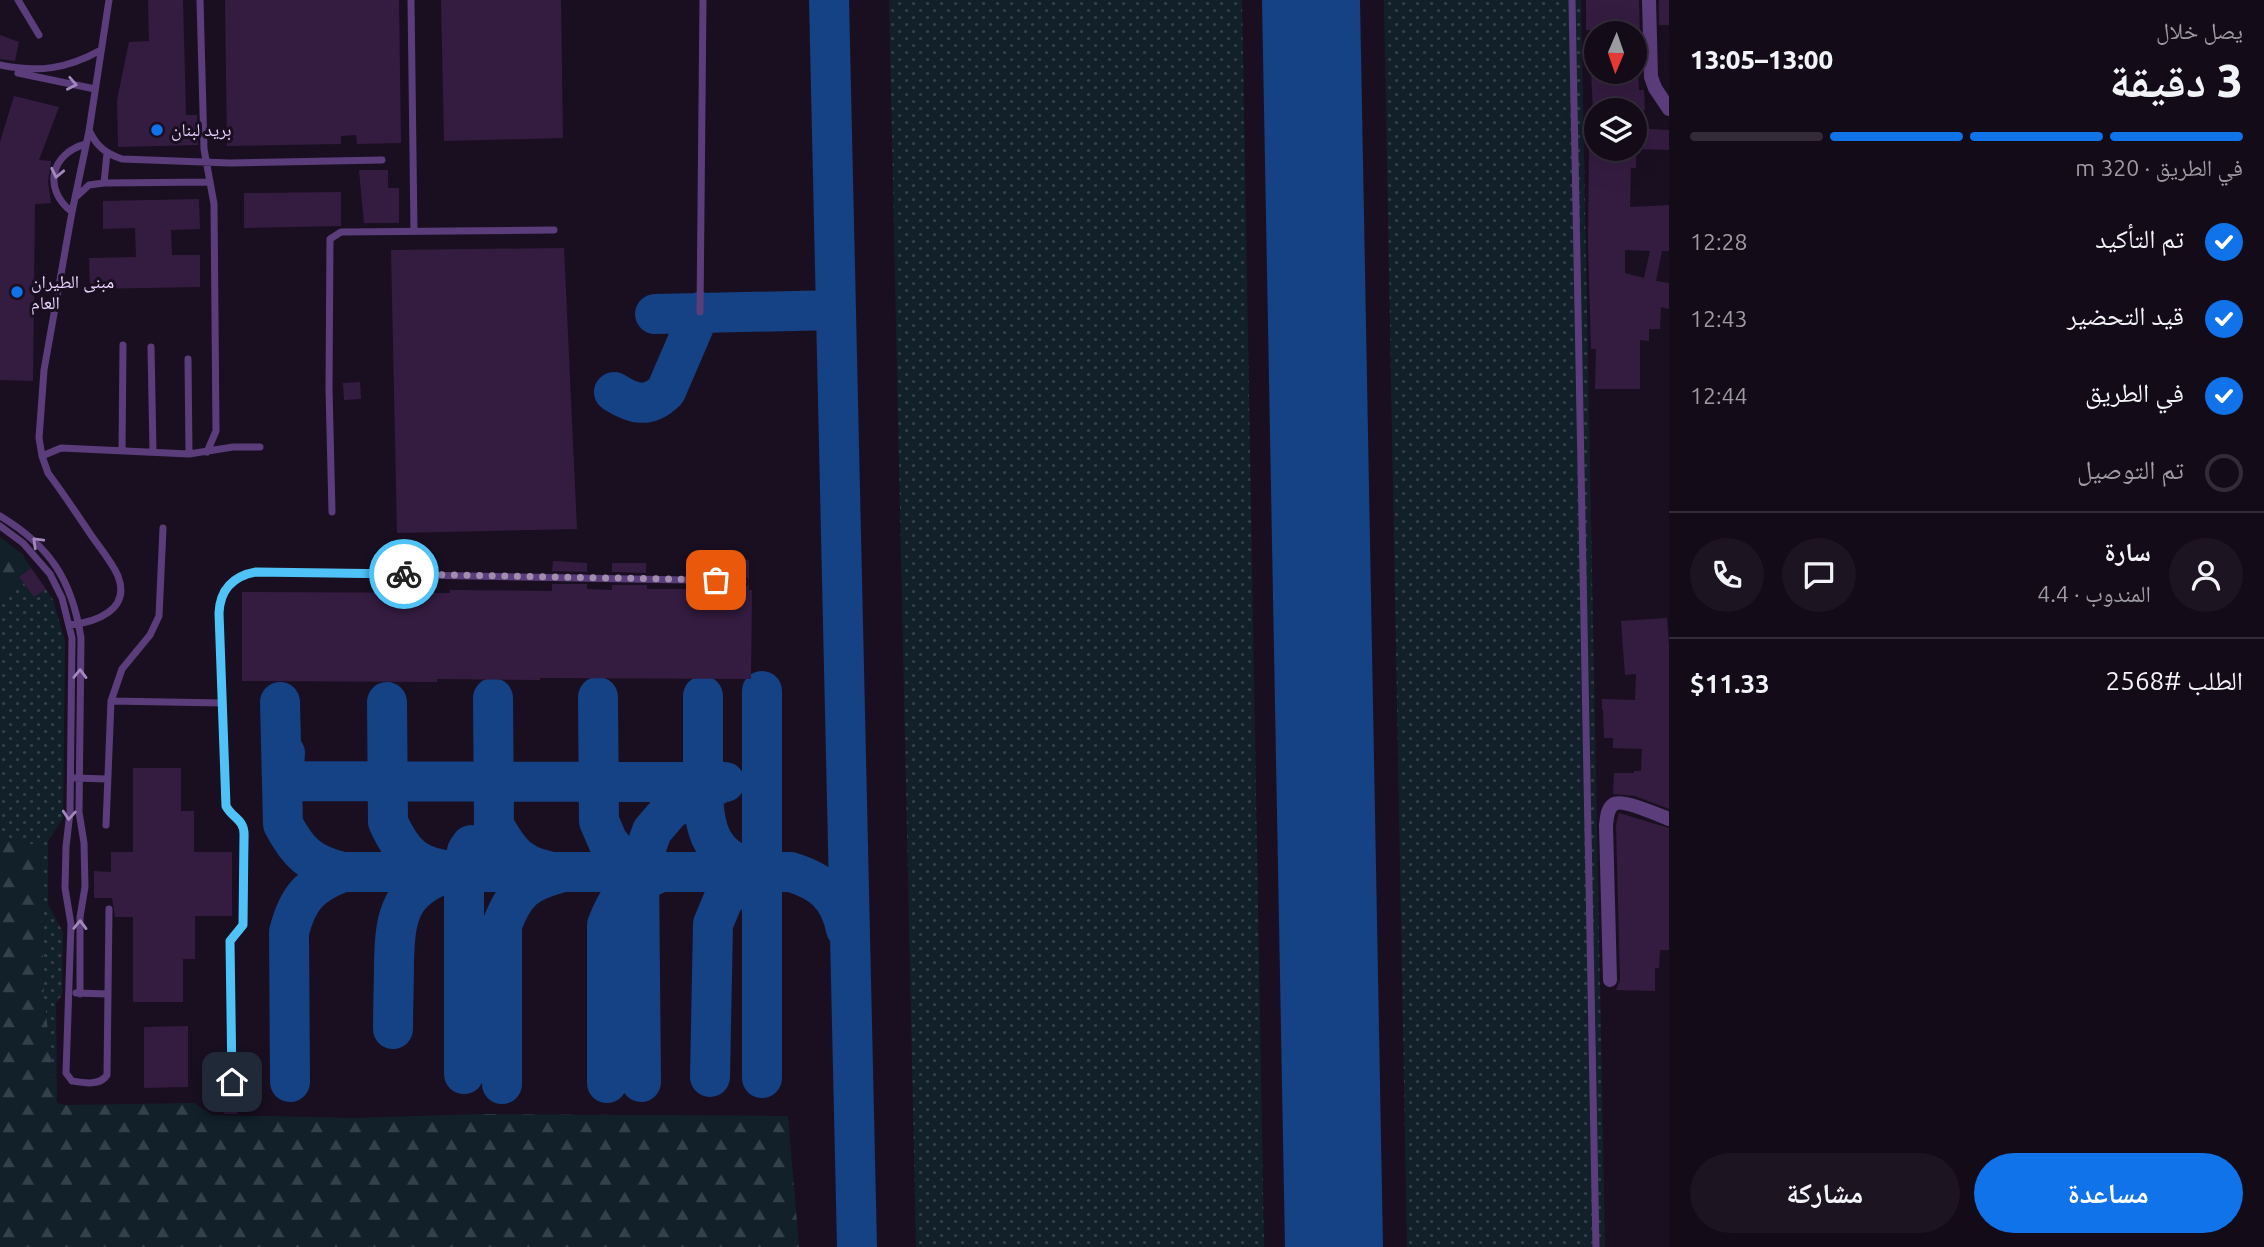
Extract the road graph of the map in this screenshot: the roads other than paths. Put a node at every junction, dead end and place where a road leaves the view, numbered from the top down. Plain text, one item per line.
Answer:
1 (18, 0) edge
2 (109, 0) edge
3 (200, 0) edge
4 (411, 0) edge
5 (703, 0) edge
6 (1572, 0) edge
7 (1650, 0) edge
8 (39, 35) dead end
9 (101, 50) junction
10 (0, 67) edge
11 (96, 89) junction
12 (1669, 109) edge
13 (89, 131) junction
14 (86, 145) junction
15 (107, 153) junction
16 (382, 160) dead end
17 (205, 161) junction
18 (210, 182) junction
19 (104, 183) junction
20 (74, 201) junction
21 (72, 212) junction
22 (554, 230) dead end
23 (414, 231) junction
24 (700, 312) dead end
25 (123, 345) dead end
26 (152, 346) dead end
27 (188, 359) dead end
28 (260, 447) dead end
29 (122, 451) junction
30 (153, 452) junction
31 (207, 452) junction
32 (189, 454) junction
33 (42, 456) junction
34 (332, 512) dead end
35 (0, 516) edge
36 (0, 526) edge
37 (163, 528) dead end
38 (743, 581) dead end
39 (74, 624) junction
40 (111, 701) junction
41 (222, 703) junction
42 (75, 778) junction
43 (107, 779) junction
44 (1669, 819) edge
45 (106, 825) dead end
46 (66, 899) junction
47 (83, 899) junction
48 (109, 909) dead end
49 (1610, 980) dead end
50 (69, 993) junction
51 (79, 993) junction
52 (108, 994) junction
53 (232, 1082) dead end
54 (1596, 1247) edge

1 - 8 lane
2 - 9 lane
3 - 17 lane
4 - 23 lane
5 - 24 lane
6 - 54 lane
7 - 12 street
9 - 10 lane
9 - 11 lane
10 -> 11 lane
11 - 13 lane
13 - 14 lane
13 - 15 lane
14 - 20 lane
14 -> 21 lane
15 - 17 lane
15 - 19 lane
16 - 17 lane
17 - 18 lane
18 - 19 lane
18 - 31 lane
19 - 20 lane
20 - 21 lane
21 - 33 lane
22 - 23 lane
23 - 34 lane
25 - 29 lane
26 - 30 lane
27 - 32 lane
28 - 31 lane
29 - 30 lane
29 - 33 lane
30 - 32 lane
31 - 32 lane
33 - 39 lane
39 -> 35 lane
36 - 39 lane
37 - 40 lane
38 - 41 lane
39 - 42 lane
40 - 41 lane
40 - 43 lane
41 - 53 lane
42 - 43 lane
42 -> 46 lane
42 - 47 lane
43 - 45 lane
44 - 49 street
46 - 47 lane
46 - 50 lane
51 -> 47 lane
48 - 52 lane
50 - 51 lane
50 - 52 lane
51 - 52 lane

